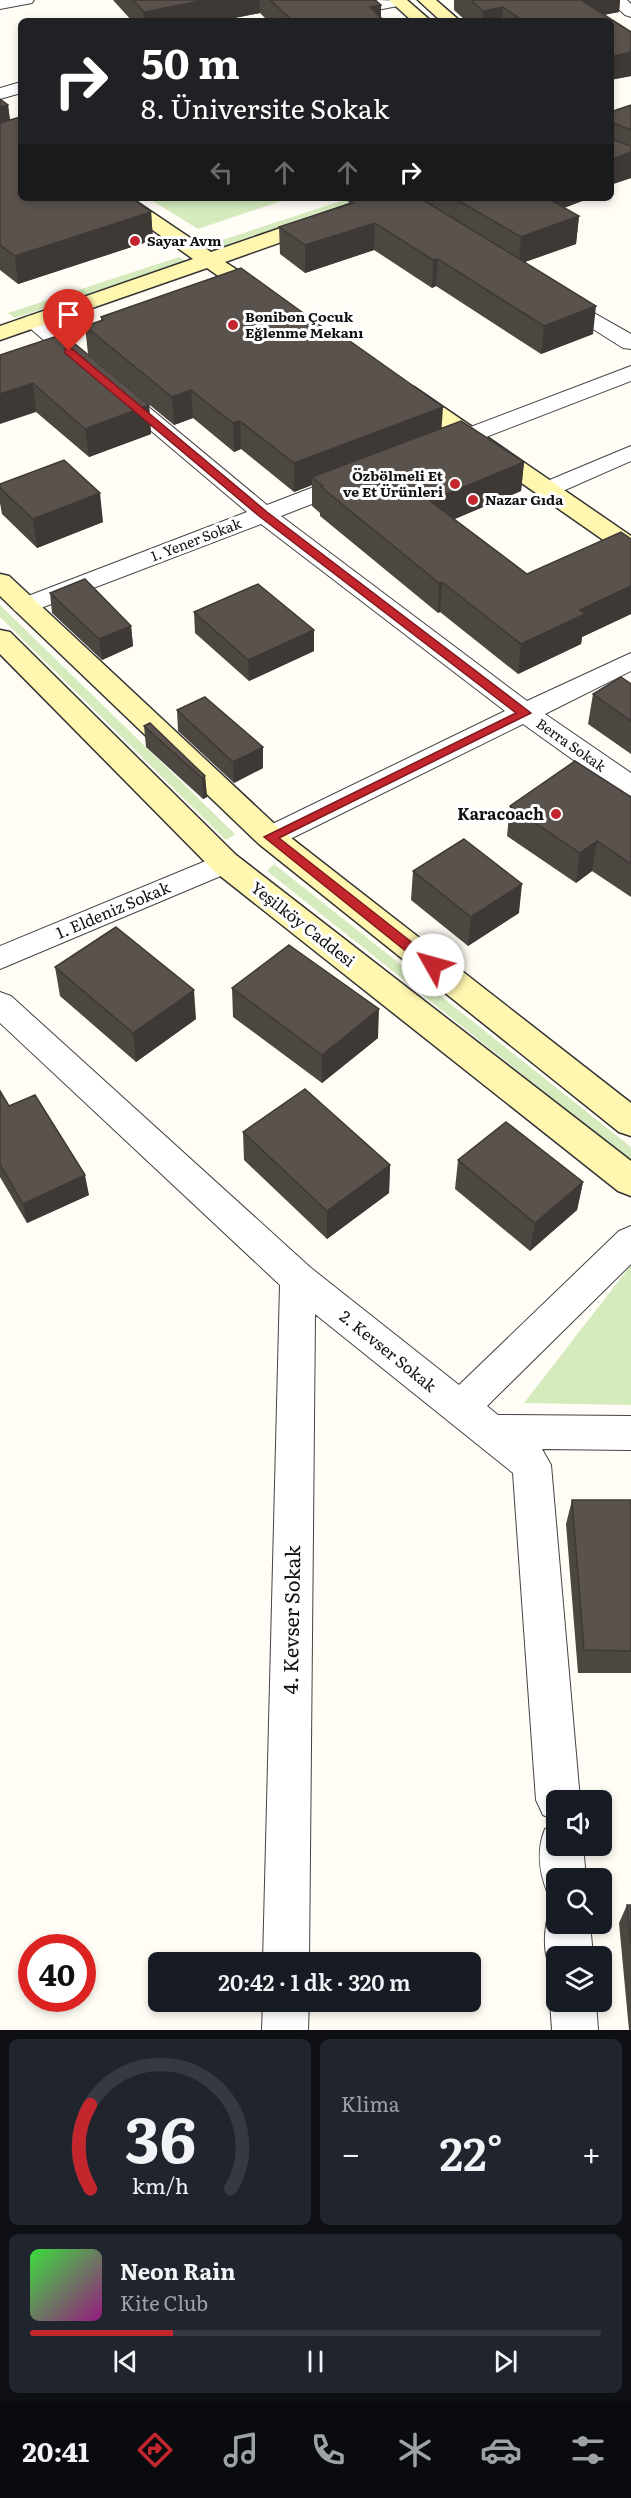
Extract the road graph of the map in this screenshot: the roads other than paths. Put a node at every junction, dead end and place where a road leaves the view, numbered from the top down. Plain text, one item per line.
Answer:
1 (26, 0) edge
2 (399, 0) edge
3 (426, 0) edge
4 (617, 0) edge
5 (0, 4) edge
6 (631, 12) edge
7 (308, 18) edge
8 (419, 18) edge
9 (447, 18) edge
10 (18, 88) edge
11 (0, 94) edge
12 (122, 201) edge
13 (319, 201) edge
14 (378, 201) edge
15 (393, 201) edge
16 (409, 210) edge
17 (230, 231) dead end
18 (186, 246) junction
19 (208, 250) junction
20 (164, 253) dead end
21 (540, 288) edge
22 (285, 312) edge
23 (11, 326) edge
24 (631, 343) edge
25 (631, 373) edge
26 (392, 383) edge
27 (470, 435) junction
28 (631, 453) edge
29 (416, 455) edge
30 (372, 472) edge
31 (548, 489) junction
32 (263, 514) junction
33 (631, 548) edge
34 (0, 582) edge
35 (24, 606) junction
36 (0, 638) edge
37 (631, 661) edge
38 (525, 713) junction
39 (631, 787) edge
40 (270, 837) junction
41 (225, 863) junction
42 (0, 957) edge
43 (0, 1004) edge
44 (631, 1122) edge
45 (631, 1181) edge
46 (631, 1241) edge
47 (298, 1279) junction
48 (460, 1408) junction
49 (491, 1432) junction
50 (631, 1433) edge
51 (557, 1790) edge
52 (286, 1952) edge
53 (286, 2012) edge
54 (574, 2012) edge
55 (285, 2030) edge
56 (575, 2030) edge

1 - 5 street
2 - 7 street
2 - 8 street
3 - 9 street
4 - 6 street
10 - 11 street
12 - 18 street
13 - 17 street
14 - 19 street
15 - 16 street
18 - 19 street
18 - 20 street
19 - 22 street
19 - 23 street
21 - 24 street
23 - 32 street, Berra Sokak
25 - 27 street
26 - 27 street
27 - 29 street
27 - 31 street
28 - 31 street
30 - 32 street, 1. Yener Sokak
31 - 33 street
32 - 35 street, 1. Yener Sokak
32 - 38 street, Berra Sokak
34 - 35 street
35 - 40 street
36 - 41 street, Yeşilköy Caddesi
37 - 38 street
38 - 39 street, Berra Sokak
38 - 40 street
40 - 41 street
40 - 44 street
41 - 42 street, 1. Eldeniz Sokak
41 - 45 street, Yeşilköy Caddesi
43 - 47 street, 2. Kevser Sokak
46 - 48 street
47 - 48 street, 2. Kevser Sokak
47 - 52 street, 4. Kevser Sokak
48 - 49 street, 2. Kevser Sokak
49 - 50 street
49 - 51 street, 2. Kevser Sokak
53 - 55 street
54 - 56 street

